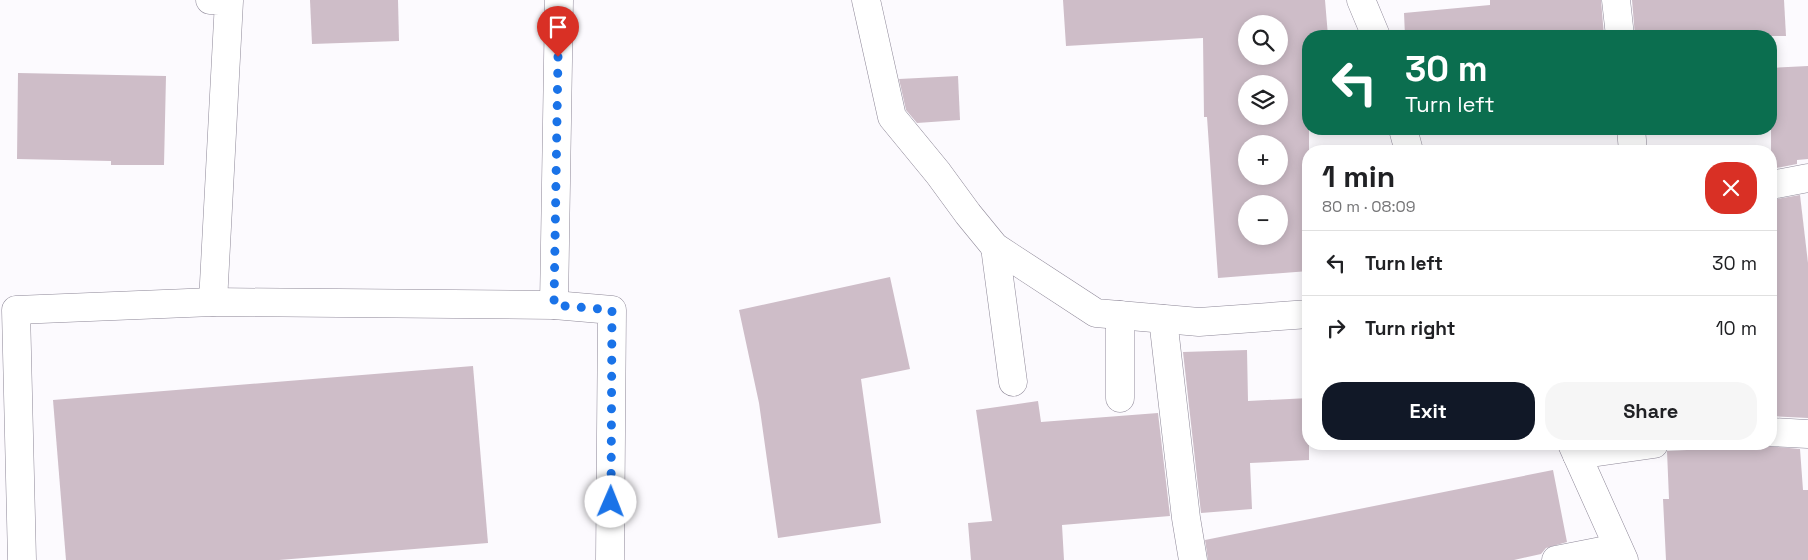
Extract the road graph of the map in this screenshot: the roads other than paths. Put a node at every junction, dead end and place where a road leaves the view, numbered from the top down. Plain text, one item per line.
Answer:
1 (210, 0) edge
2 (559, 0) edge
3 (866, 0) edge
4 (1361, 0) edge
5 (1616, 0) edge
6 (1374, 30) edge
7 (1619, 30) edge
8 (1808, 178) edge
9 (1777, 184) edge
10 (995, 247) junction
11 (213, 302) junction
12 (554, 305) junction
13 (1120, 315) junction
14 (1302, 315) edge
15 (1163, 319) junction
16 (1013, 382) dead end
17 (1120, 398) dead end
18 (1777, 432) edge
19 (1808, 434) edge
20 (1574, 450) edge
21 (1620, 554) edge
22 (22, 560) edge
23 (610, 560) edge
24 (1193, 560) edge
25 (1556, 560) edge

1 - 11 street
2 - 12 street
3 - 10 street
4 - 6 street
5 - 7 street
8 - 9 street
10 - 13 street
10 - 16 street
11 - 12 street
11 - 22 street
12 - 23 street
13 - 15 street
13 - 17 street
14 - 15 street
15 - 24 street
18 - 19 street
20 - 21 street
21 - 25 street

